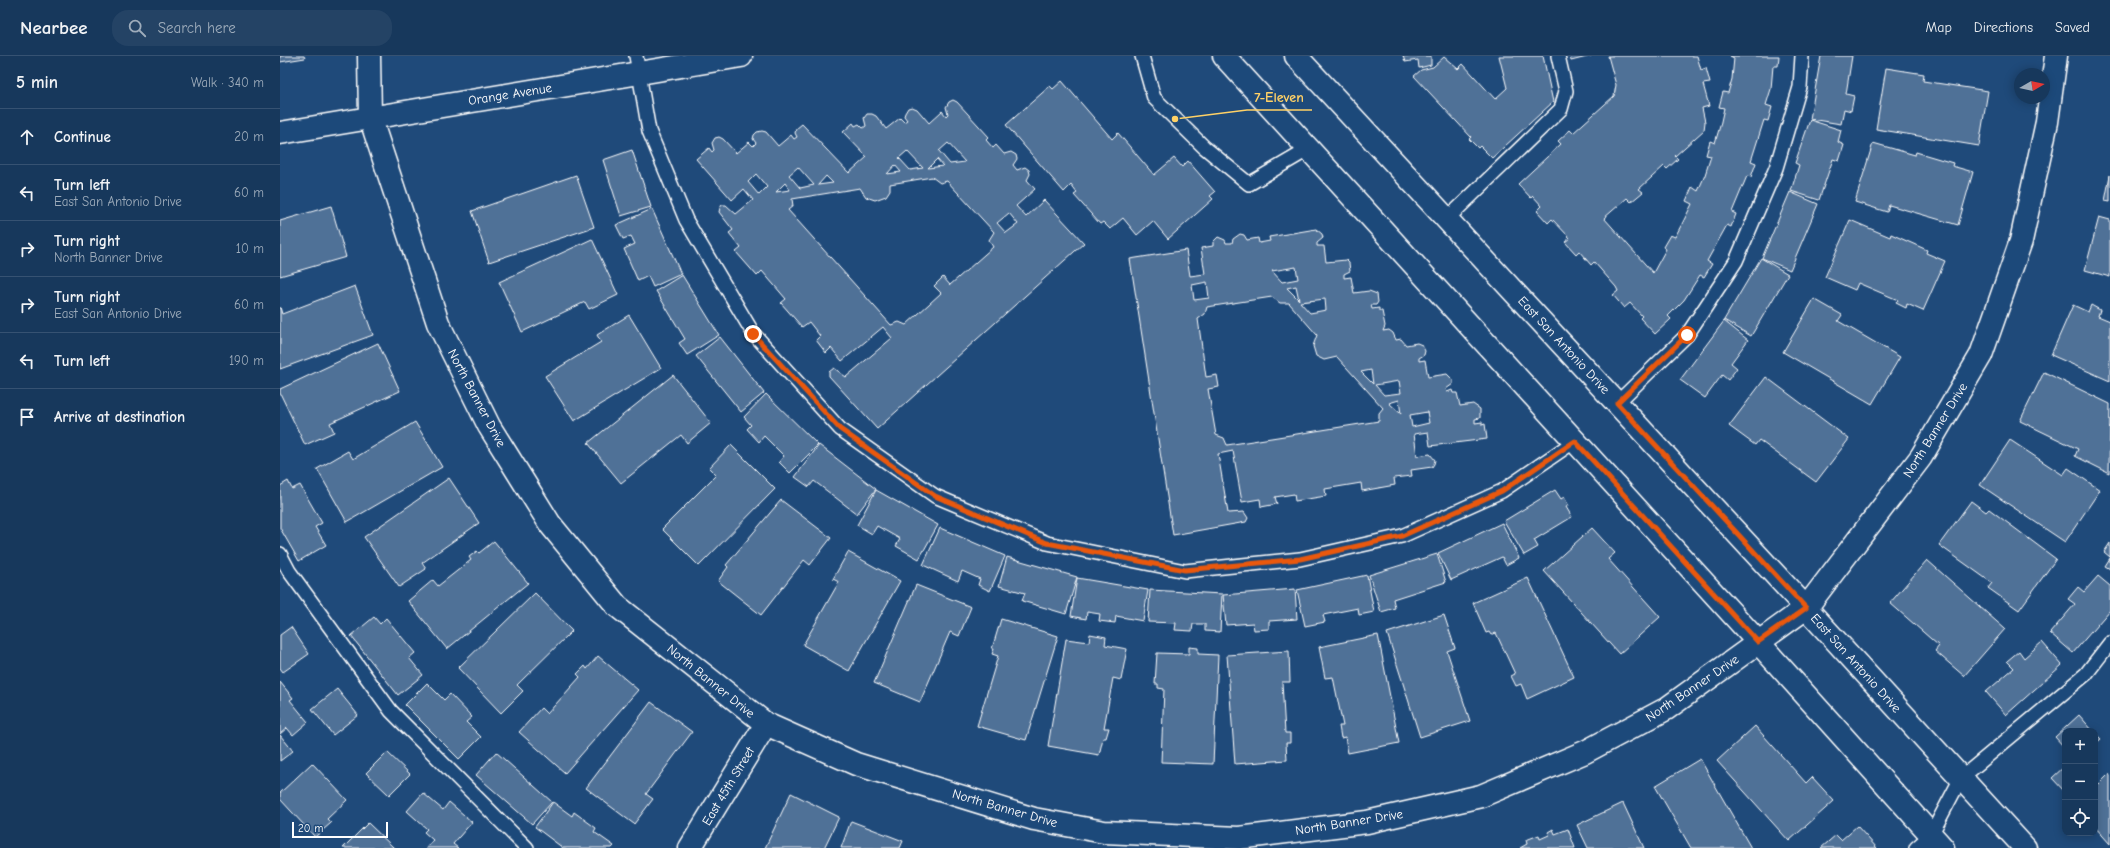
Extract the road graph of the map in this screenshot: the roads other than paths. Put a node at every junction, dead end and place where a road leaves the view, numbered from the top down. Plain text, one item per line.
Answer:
1 (369, 56) edge
2 (741, 56) edge
3 (1142, 56) edge
4 (1224, 56) edge
5 (1296, 56) edge
6 (1558, 56) edge
7 (1802, 56) edge
8 (2056, 56) edge
9 (637, 64) edge
10 (370, 117) junction
11 (280, 133) edge
12 (1310, 150) junction
13 (1447, 219) junction
14 (1617, 403) junction
15 (1575, 441) junction
16 (280, 554) edge
17 (1806, 608) junction
18 (1758, 642) junction
19 (2110, 642) edge
20 (766, 724) junction
21 (1961, 778) junction
22 (1930, 844) edge
23 (527, 848) edge
24 (690, 848) edge
25 (2025, 848) edge

1 - 10 street, North Banner Drive
2 - 9 street, Orange Avenue
3 - 12 lane
4 - 12 street
5 - 13 street, East San Antonio Drive
6 - 13 lane
7 - 14 lane
8 - 17 street, North Banner Drive
9 - 10 street, Orange Avenue
9 - 15 lane
10 - 11 street, Orange Avenue
10 - 20 street, North Banner Drive
12 - 15 street
13 - 14 street, East San Antonio Drive
14 - 17 street, East San Antonio Drive
15 - 18 street
16 - 23 lane
17 - 18 street, North Banner Drive
17 - 21 street, East San Antonio Drive
18 - 20 street, North Banner Drive
18 - 22 street
19 - 21 lane
20 - 24 street, East 45th Street
21 - 22 lane
21 - 25 street, East San Antonio Drive

